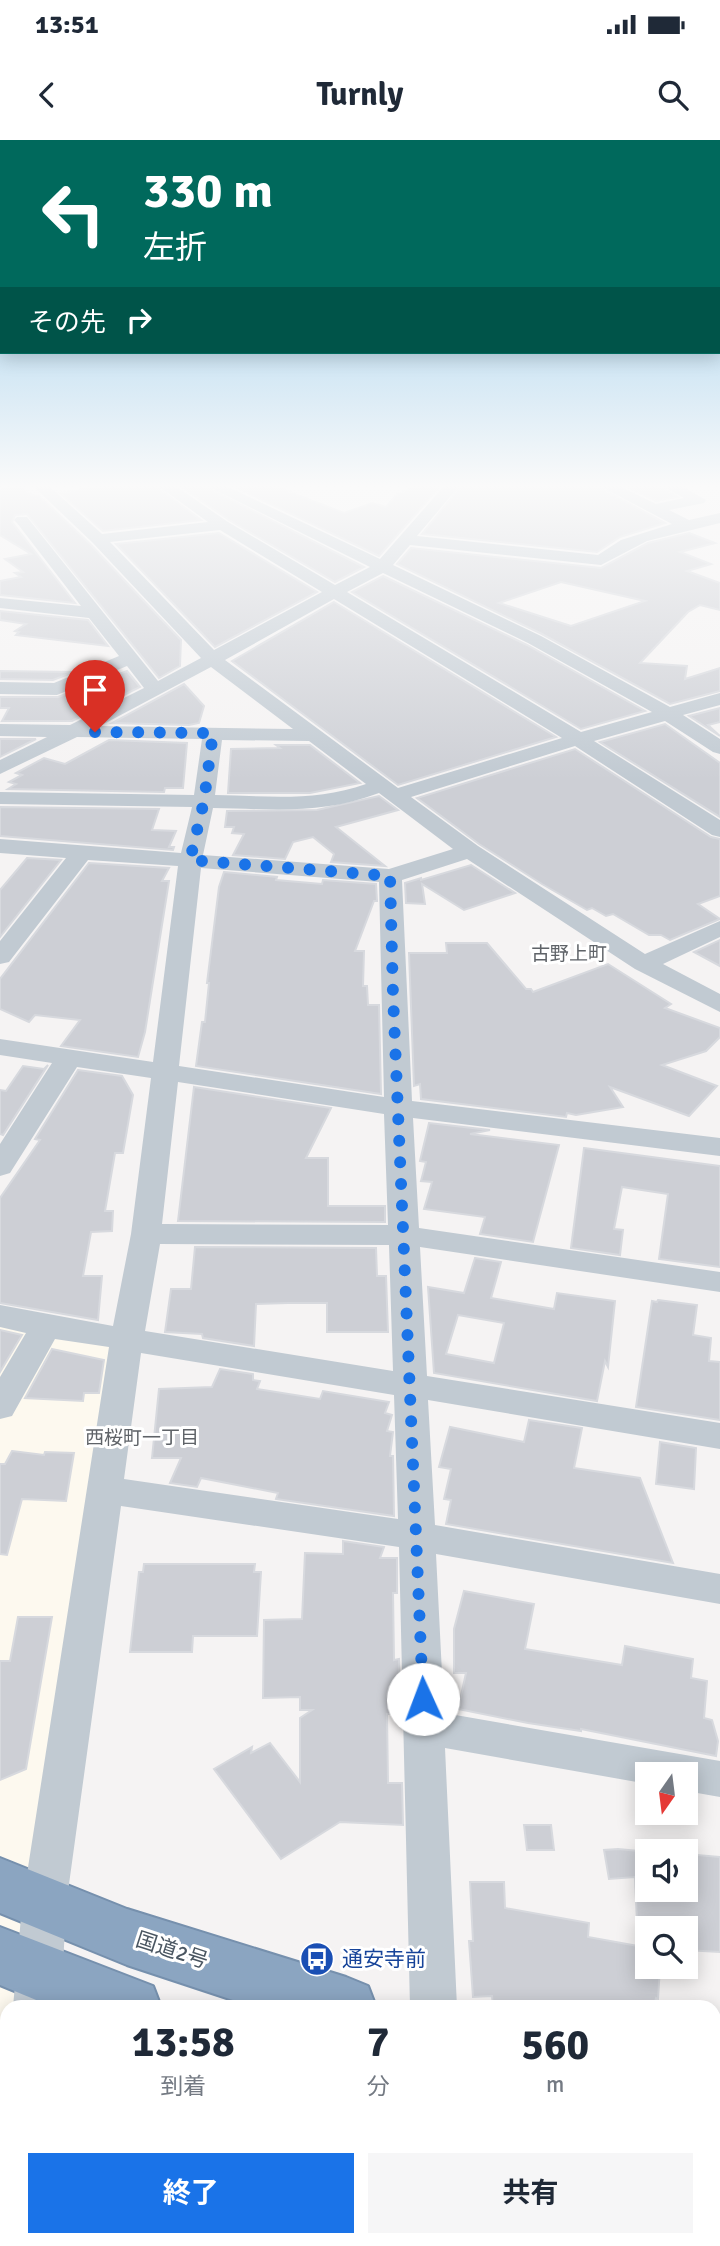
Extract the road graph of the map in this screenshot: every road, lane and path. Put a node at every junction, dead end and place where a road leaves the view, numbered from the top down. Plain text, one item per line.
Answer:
1 (70, 583) edge
2 (140, 583) edge
3 (320, 583) edge
4 (353, 583) edge
5 (418, 583) edge
6 (336, 593) junction
7 (0, 603) edge
8 (95, 613) junction
9 (130, 658) junction
10 (212, 659) junction
11 (155, 690) junction
12 (3, 695) edge
13 (720, 699) edge
14 (670, 713) junction
15 (0, 730) edge
16 (71, 732) junction
17 (213, 733) junction
18 (314, 735) junction
19 (578, 738) junction
20 (720, 748) edge
21 (0, 768) edge
22 (389, 790) junction
23 (0, 797) edge
24 (204, 801) junction
25 (720, 830) edge
26 (0, 846) edge
27 (470, 851) junction
28 (82, 852) junction
29 (190, 860) junction
30 (390, 876) junction
31 (720, 928) edge
32 (2, 952) edge
33 (644, 964) junction
34 (720, 1004) edge
35 (0, 1047) edge
36 (69, 1058) junction
37 (166, 1072) junction
38 (400, 1108) junction
39 (720, 1147) edge
40 (0, 1167) edge
41 (146, 1234) junction
42 (402, 1235) junction
43 (720, 1282) edge
44 (0, 1317) edge
45 (46, 1326) junction
46 (127, 1338) junction
47 (410, 1385) junction
48 (0, 1407) edge
49 (720, 1436) edge
50 (107, 1490) junction
51 (417, 1536) junction
52 (720, 1589) edge
53 (424, 1727) junction
54 (720, 1779) edge
55 (22, 1896) edge
56 (26, 1979) edge
57 (105, 2000) edge
58 (326, 2000) edge
59 (434, 2000) edge

1 - 8 street
2 - 10 street
3 - 6 street
4 - 6 street
5 - 14 street
6 - 10 street
6 - 19 street
7 - 8 street
8 - 9 street
9 - 11 street
9 - 12 street
10 - 11 street
10 - 18 street
11 - 16 street
13 - 14 street
14 - 19 street
14 - 20 street
15 - 16 street
16 - 17 street
16 - 21 street
17 - 18 street
17 - 24 street
18 - 22 street
19 - 22 street
19 - 25 street
22 - 24 street
22 - 27 street
23 - 24 street
24 - 29 street
26 - 28 street
27 - 30 street
27 - 33 street
28 - 29 street
28 - 32 street
29 - 30 street
29 - 37 street
30 - 38 street
31 - 33 street
33 - 34 street
35 - 36 street
36 - 37 street
36 - 40 street
37 - 38 street
37 - 41 street
38 - 39 street
38 - 42 street
41 - 42 street
41 - 46 street
42 - 43 street
42 - 47 street
44 - 45 street
45 - 46 street
45 - 48 street
46 - 47 street
46 - 50 street
47 - 49 street
47 - 51 street
50 - 51 street
50 - 55 street
51 - 52 street
51 - 53 street
53 - 54 street
53 - 59 street
55 - 56 street
55 - 58 highway, 国道2号
56 - 57 highway

